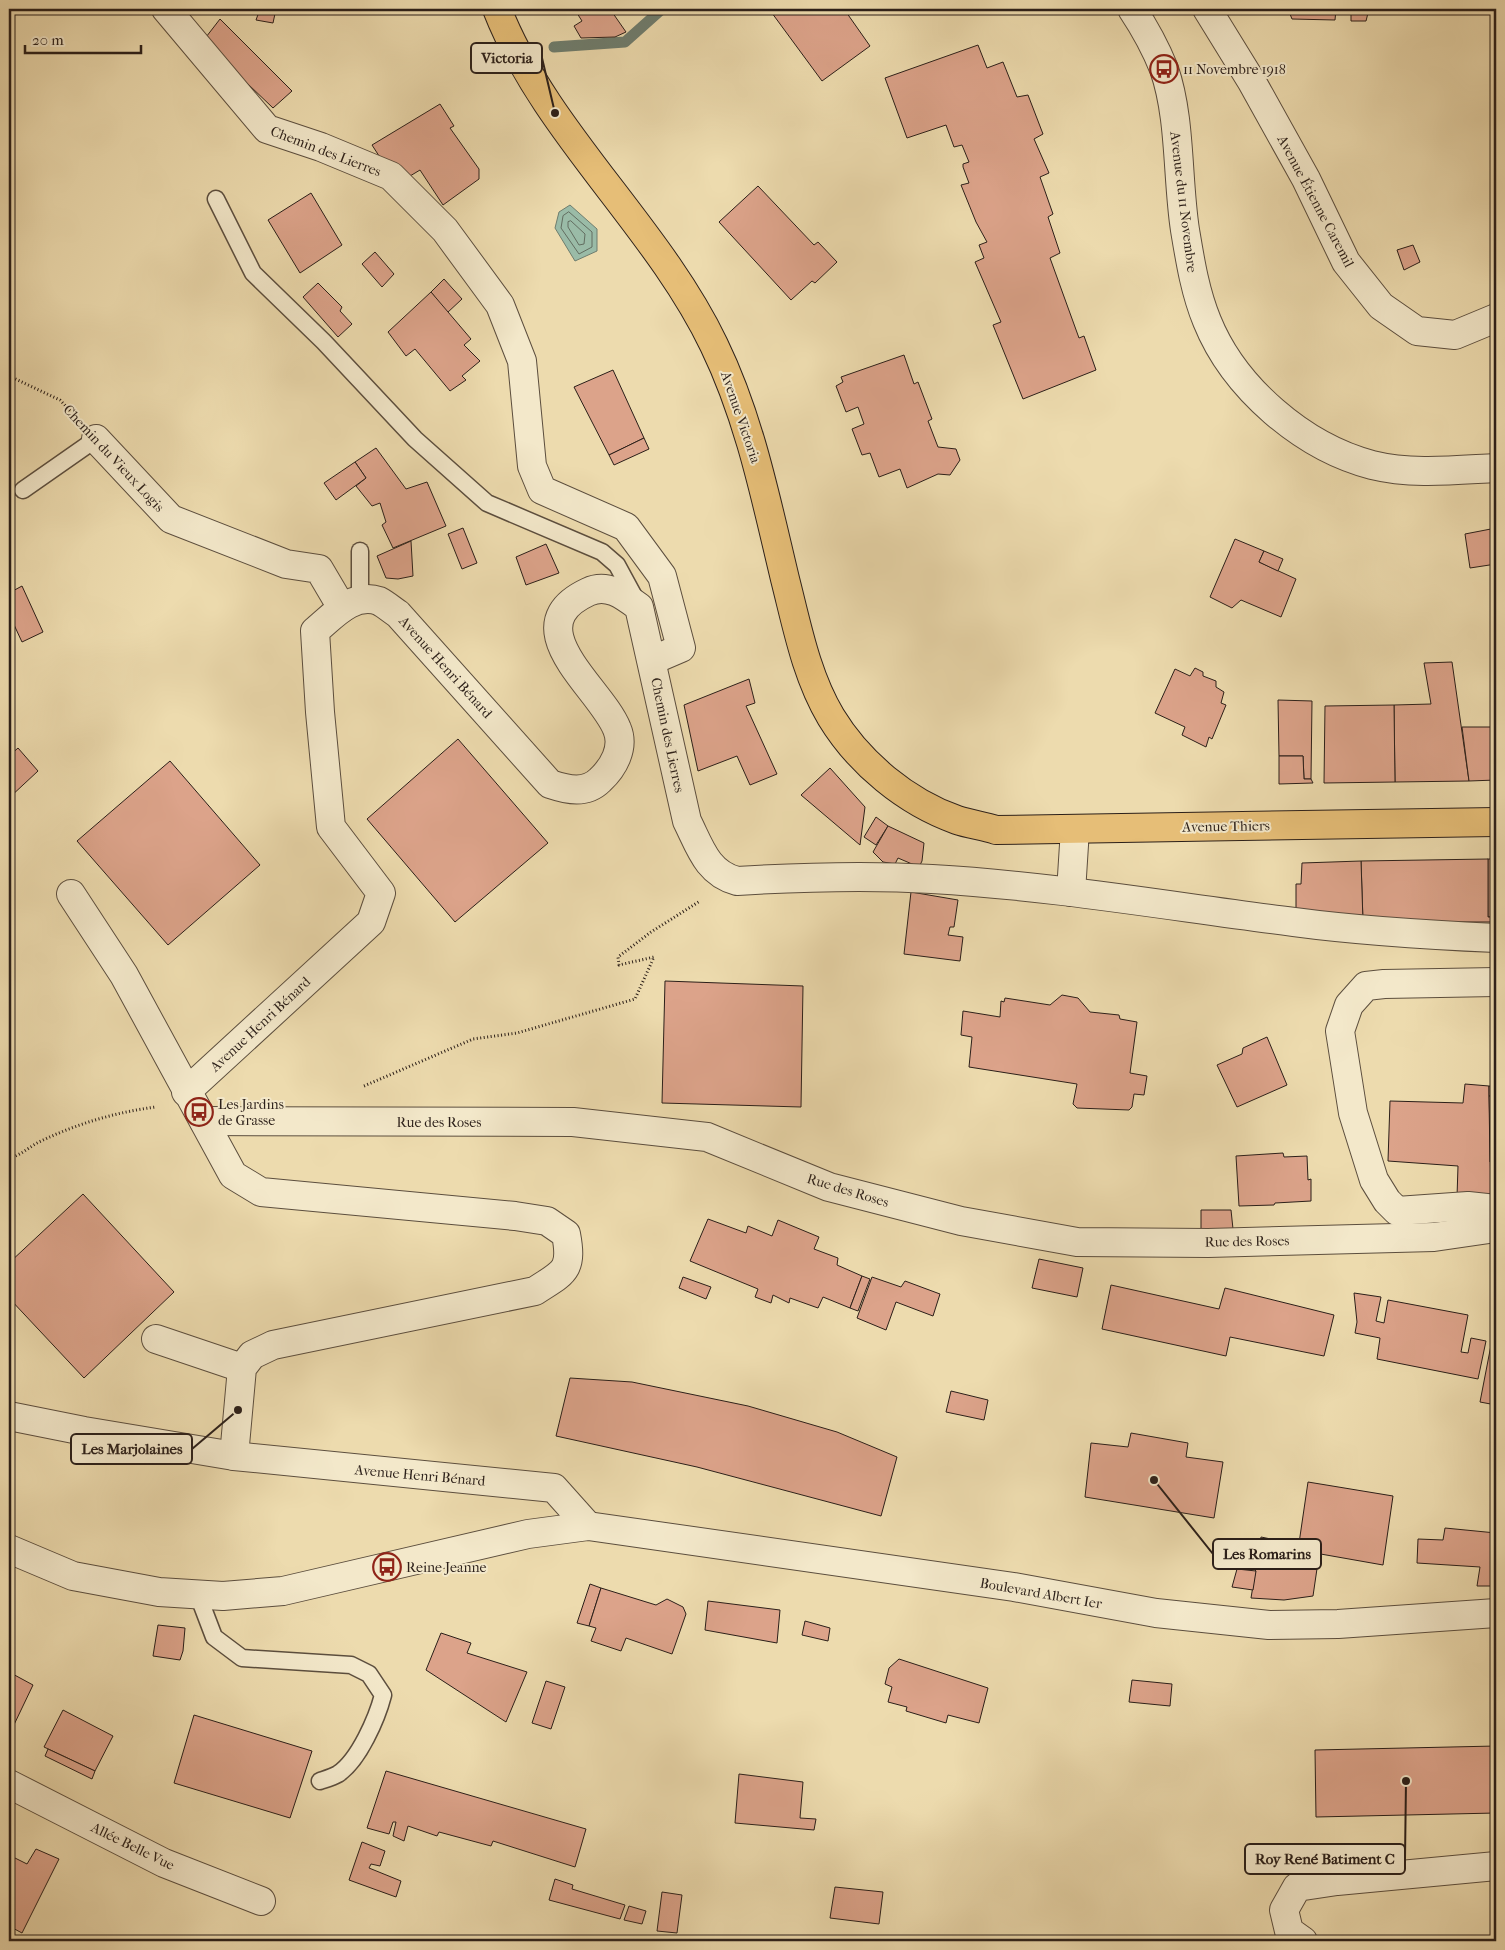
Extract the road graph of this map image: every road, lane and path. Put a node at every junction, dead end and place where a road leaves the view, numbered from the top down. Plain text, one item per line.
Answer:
1 (166, 9) edge
2 (497, 9) edge
3 (1132, 9) edge
4 (1207, 9) edge
5 (216, 200) dead end
6 (1496, 318) edge
7 (9, 376) edge
8 (96, 439) junction
9 (1496, 468) edge
10 (23, 490) dead end
11 (360, 551) dead end
12 (351, 603) junction
13 (639, 607) junction
14 (652, 660) junction
15 (956, 820) joint
16 (1496, 822) edge
17 (1075, 829) junction
18 (723, 877) junction
19 (1071, 892) junction
20 (71, 894) dead end
21 (1496, 938) edge
22 (1496, 982) edge
23 (363, 1086) dead end
24 (195, 1106) junction
25 (9, 1158) edge
26 (1496, 1209) edge
27 (1496, 1228) edge
28 (156, 1339) dead end
29 (242, 1368) junction
30 (9, 1416) edge
31 (234, 1456) junction
32 (588, 1526) junction
33 (9, 1548) edge
34 (198, 1595) junction
35 (1496, 1613) edge
36 (320, 1781) dead end
37 (9, 1784) edge
38 (1496, 1866) edge
39 (261, 1901) dead end
40 (1303, 1941) edge

1 - 14 street, Chemin des Lierres
2 - 15 main road, Avenue Victoria
3 - 9 street, Avenue du 11 Novembre
4 - 6 street, Avenue Étienne Caremil
5 - 13 lane
7 - 8 path, Chemin du Vieux Logis
8 - 10 lane
8 - 12 street, Chemin du Vieux Logis
11 - 12 lane
12 - 13 street, Avenue Henri Bénard
12 - 24 street, Avenue Henri Bénard
13 - 14 street
14 - 18 street, Chemin des Lierres
15 - 17 main road, Avenue Thiers
16 - 17 main road, Avenue Thiers
17 - 19 street
18 - 19 street
18 - 23 path
19 - 21 street
20 - 24 street
22 - 26 street
24 - 25 path
24 - 27 street, Rue des Roses
24 - 29 street
28 - 29 street
29 - 31 street
30 - 31 street, Avenue Henri Bénard
31 - 32 street, Avenue Henri Bénard
32 - 34 street, Boulevard Albert Ier
32 - 35 street, Boulevard Albert Ier
33 - 34 street, Boulevard Albert Ier
34 - 36 lane
37 - 39 street, Allée Belle Vue
38 - 40 street

